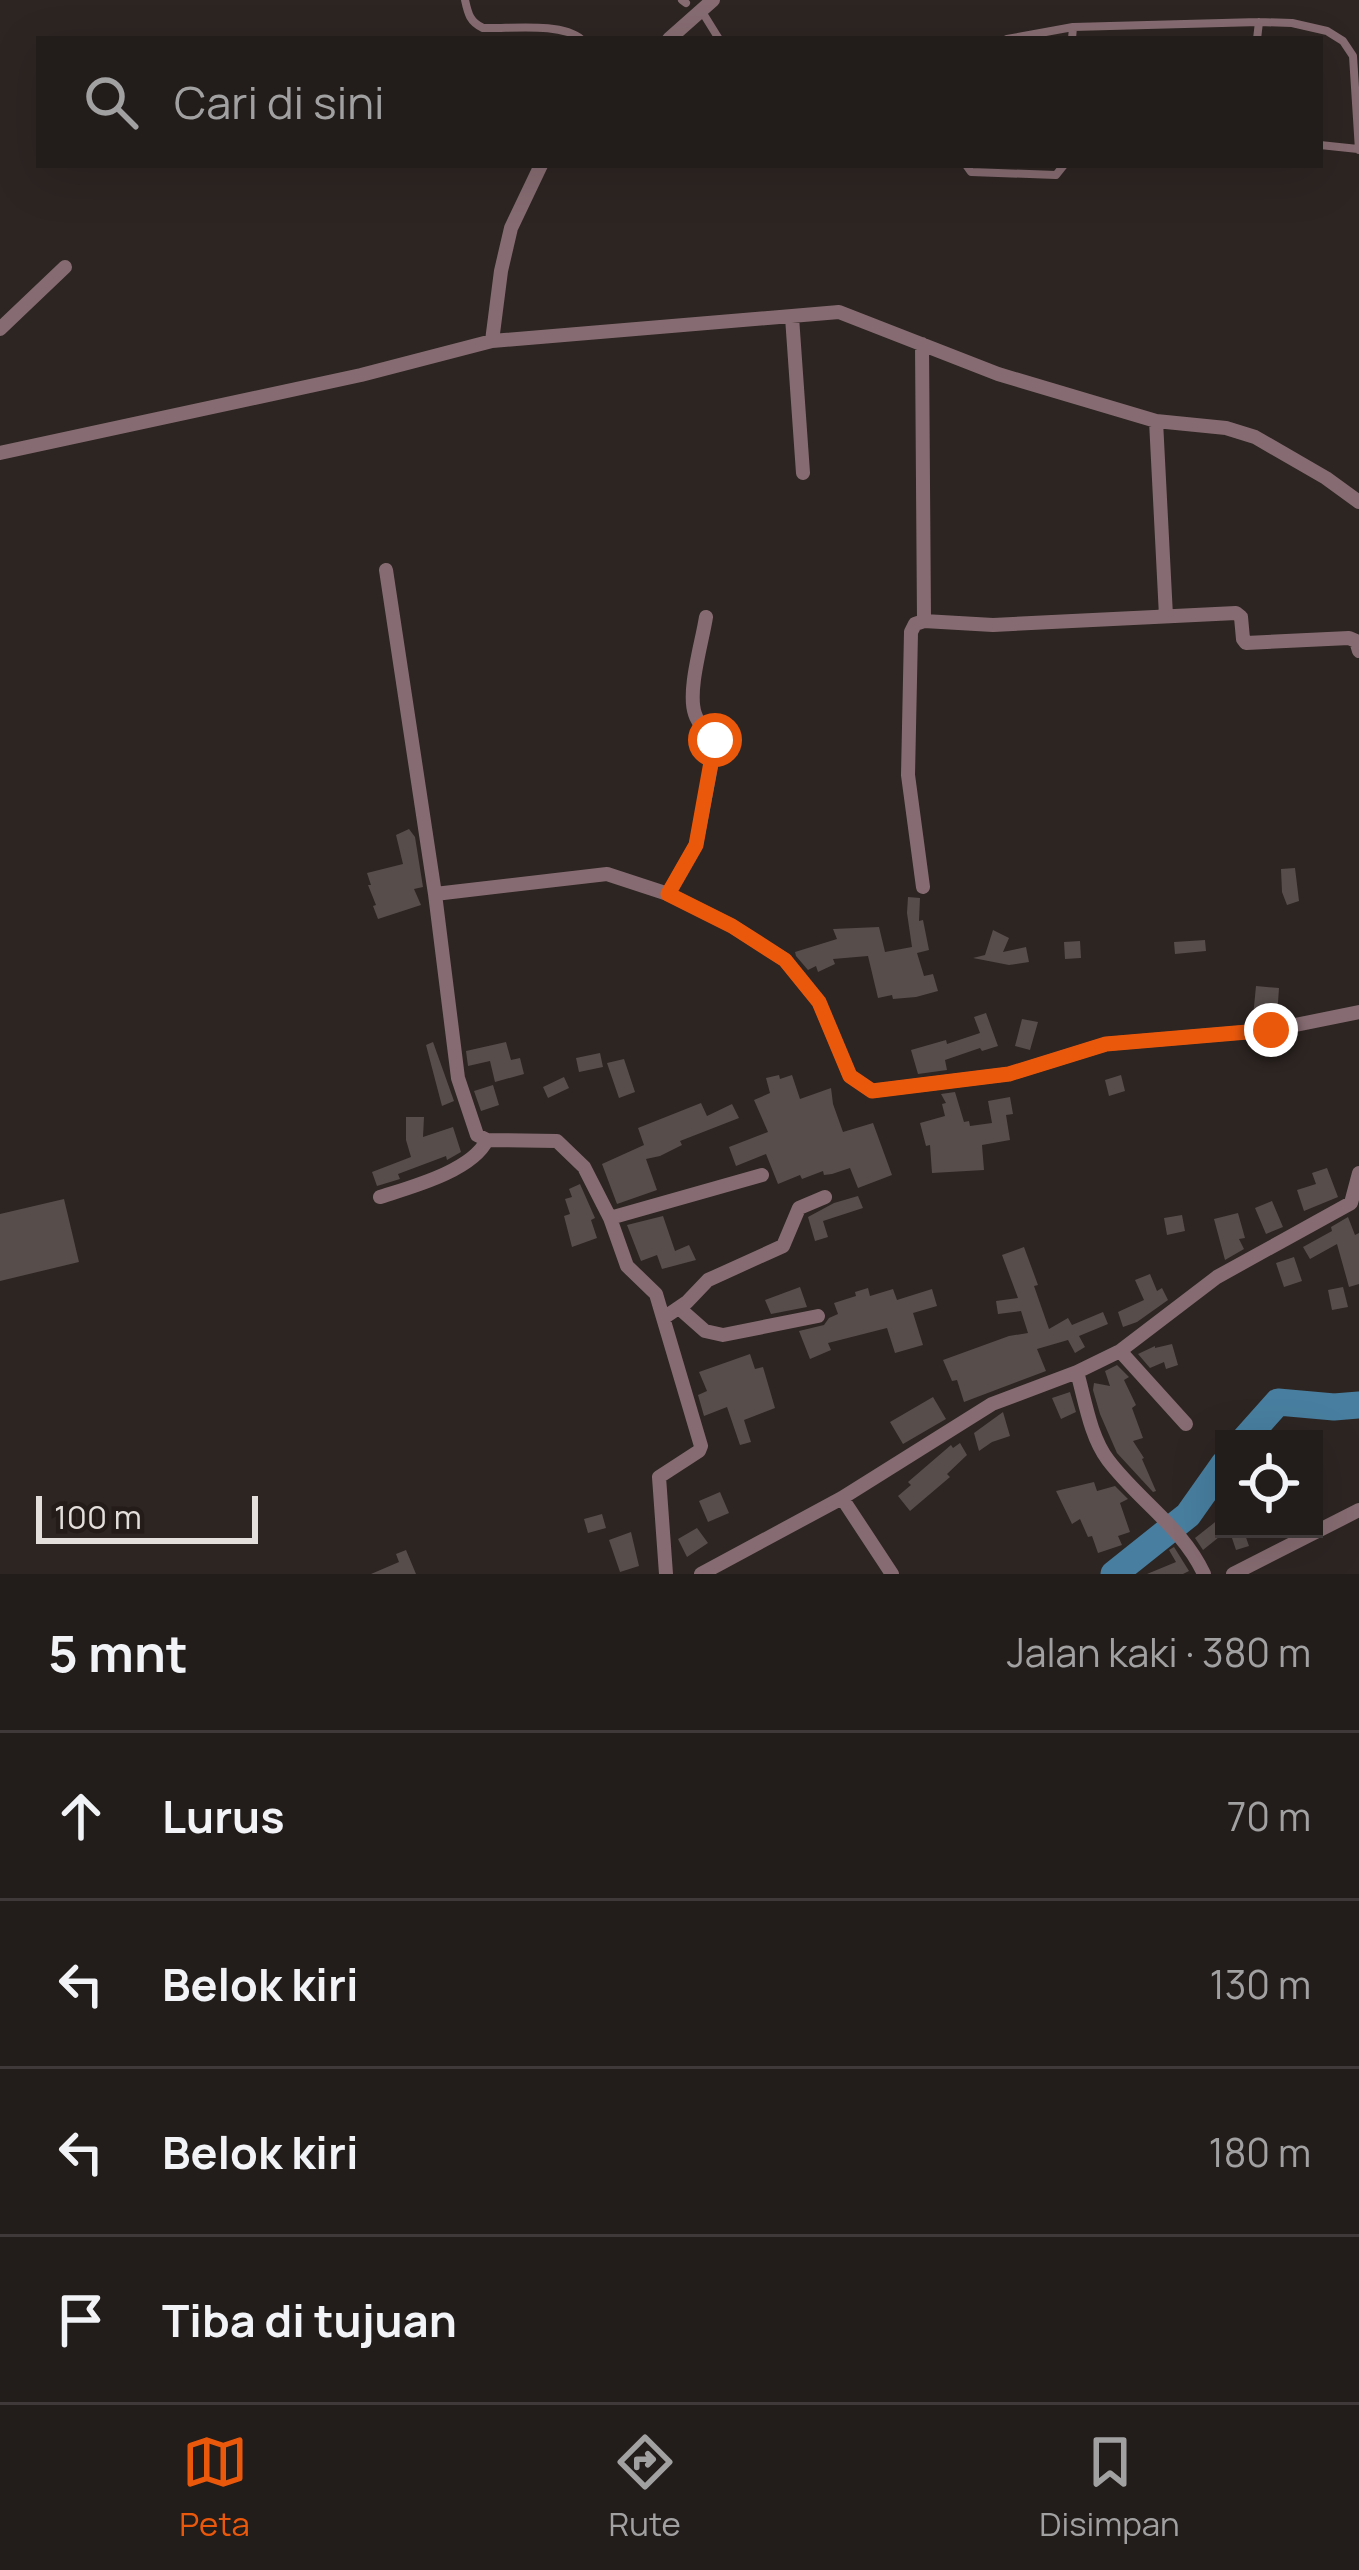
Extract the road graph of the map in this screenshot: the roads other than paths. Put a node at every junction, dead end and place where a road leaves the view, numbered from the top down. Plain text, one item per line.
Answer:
1 (465, 0) edge
2 (695, 3) edge
3 (1259, 22) junction
4 (1073, 27) junction
5 (577, 36) edge
6 (671, 36) edge
7 (715, 36) edge
8 (1024, 36) edge
9 (1072, 36) edge
10 (1257, 36) edge
11 (1323, 146) edge
12 (1359, 150) edge
13 (541, 168) edge
14 (968, 168) edge
15 (1062, 168) edge
16 (65, 266) dead end
17 (792, 316) junction
18 (0, 329) edge
19 (492, 341) junction
20 (922, 344) junction
21 (1156, 422) junction
22 (0, 453) edge
23 (803, 473) dead end
24 (1359, 502) edge
25 (386, 570) dead end
26 (1166, 616) junction
27 (706, 617) dead end
28 (924, 621) junction
29 (1359, 651) edge
30 (923, 887) dead end
31 (435, 894) junction
32 (668, 894) junction
33 (1359, 1012) edge
34 (487, 1140) junction
35 (1359, 1173) edge
36 (762, 1175) dead end
37 (380, 1197) dead end
38 (825, 1197) dead end
39 (610, 1218) junction
40 (672, 1312) junction
41 (818, 1316) dead end
42 (1120, 1351) junction
43 (1077, 1372) junction
44 (1186, 1424) dead end
45 (842, 1498) junction
46 (1359, 1510) edge
47 (666, 1574) edge
48 (701, 1574) edge
49 (892, 1574) edge
50 (1204, 1574) edge
51 (1233, 1574) edge

1 - 5 lane
2 - 6 street
2 - 7 lane
3 - 4 lane
3 - 10 lane
3 - 12 lane
4 - 8 lane
4 - 9 lane
11 - 12 lane
13 - 19 street
14 - 15 lane
16 - 18 street
17 - 19 street
17 - 20 street
17 - 23 street
19 - 22 street
20 - 21 street
20 - 28 street
21 - 24 street
21 - 26 street
25 - 31 street
26 - 28 street
26 - 29 street
27 - 32 street
28 - 30 street
31 - 32 street
31 - 34 street
32 - 33 street
34 - 37 street
34 - 39 street
35 - 42 street
36 - 39 street
38 - 40 street
39 - 40 street
40 - 41 street
40 - 47 street
42 - 43 street
42 - 44 street
43 - 45 street
43 - 50 street
45 - 48 street
45 - 49 street
46 - 51 street

